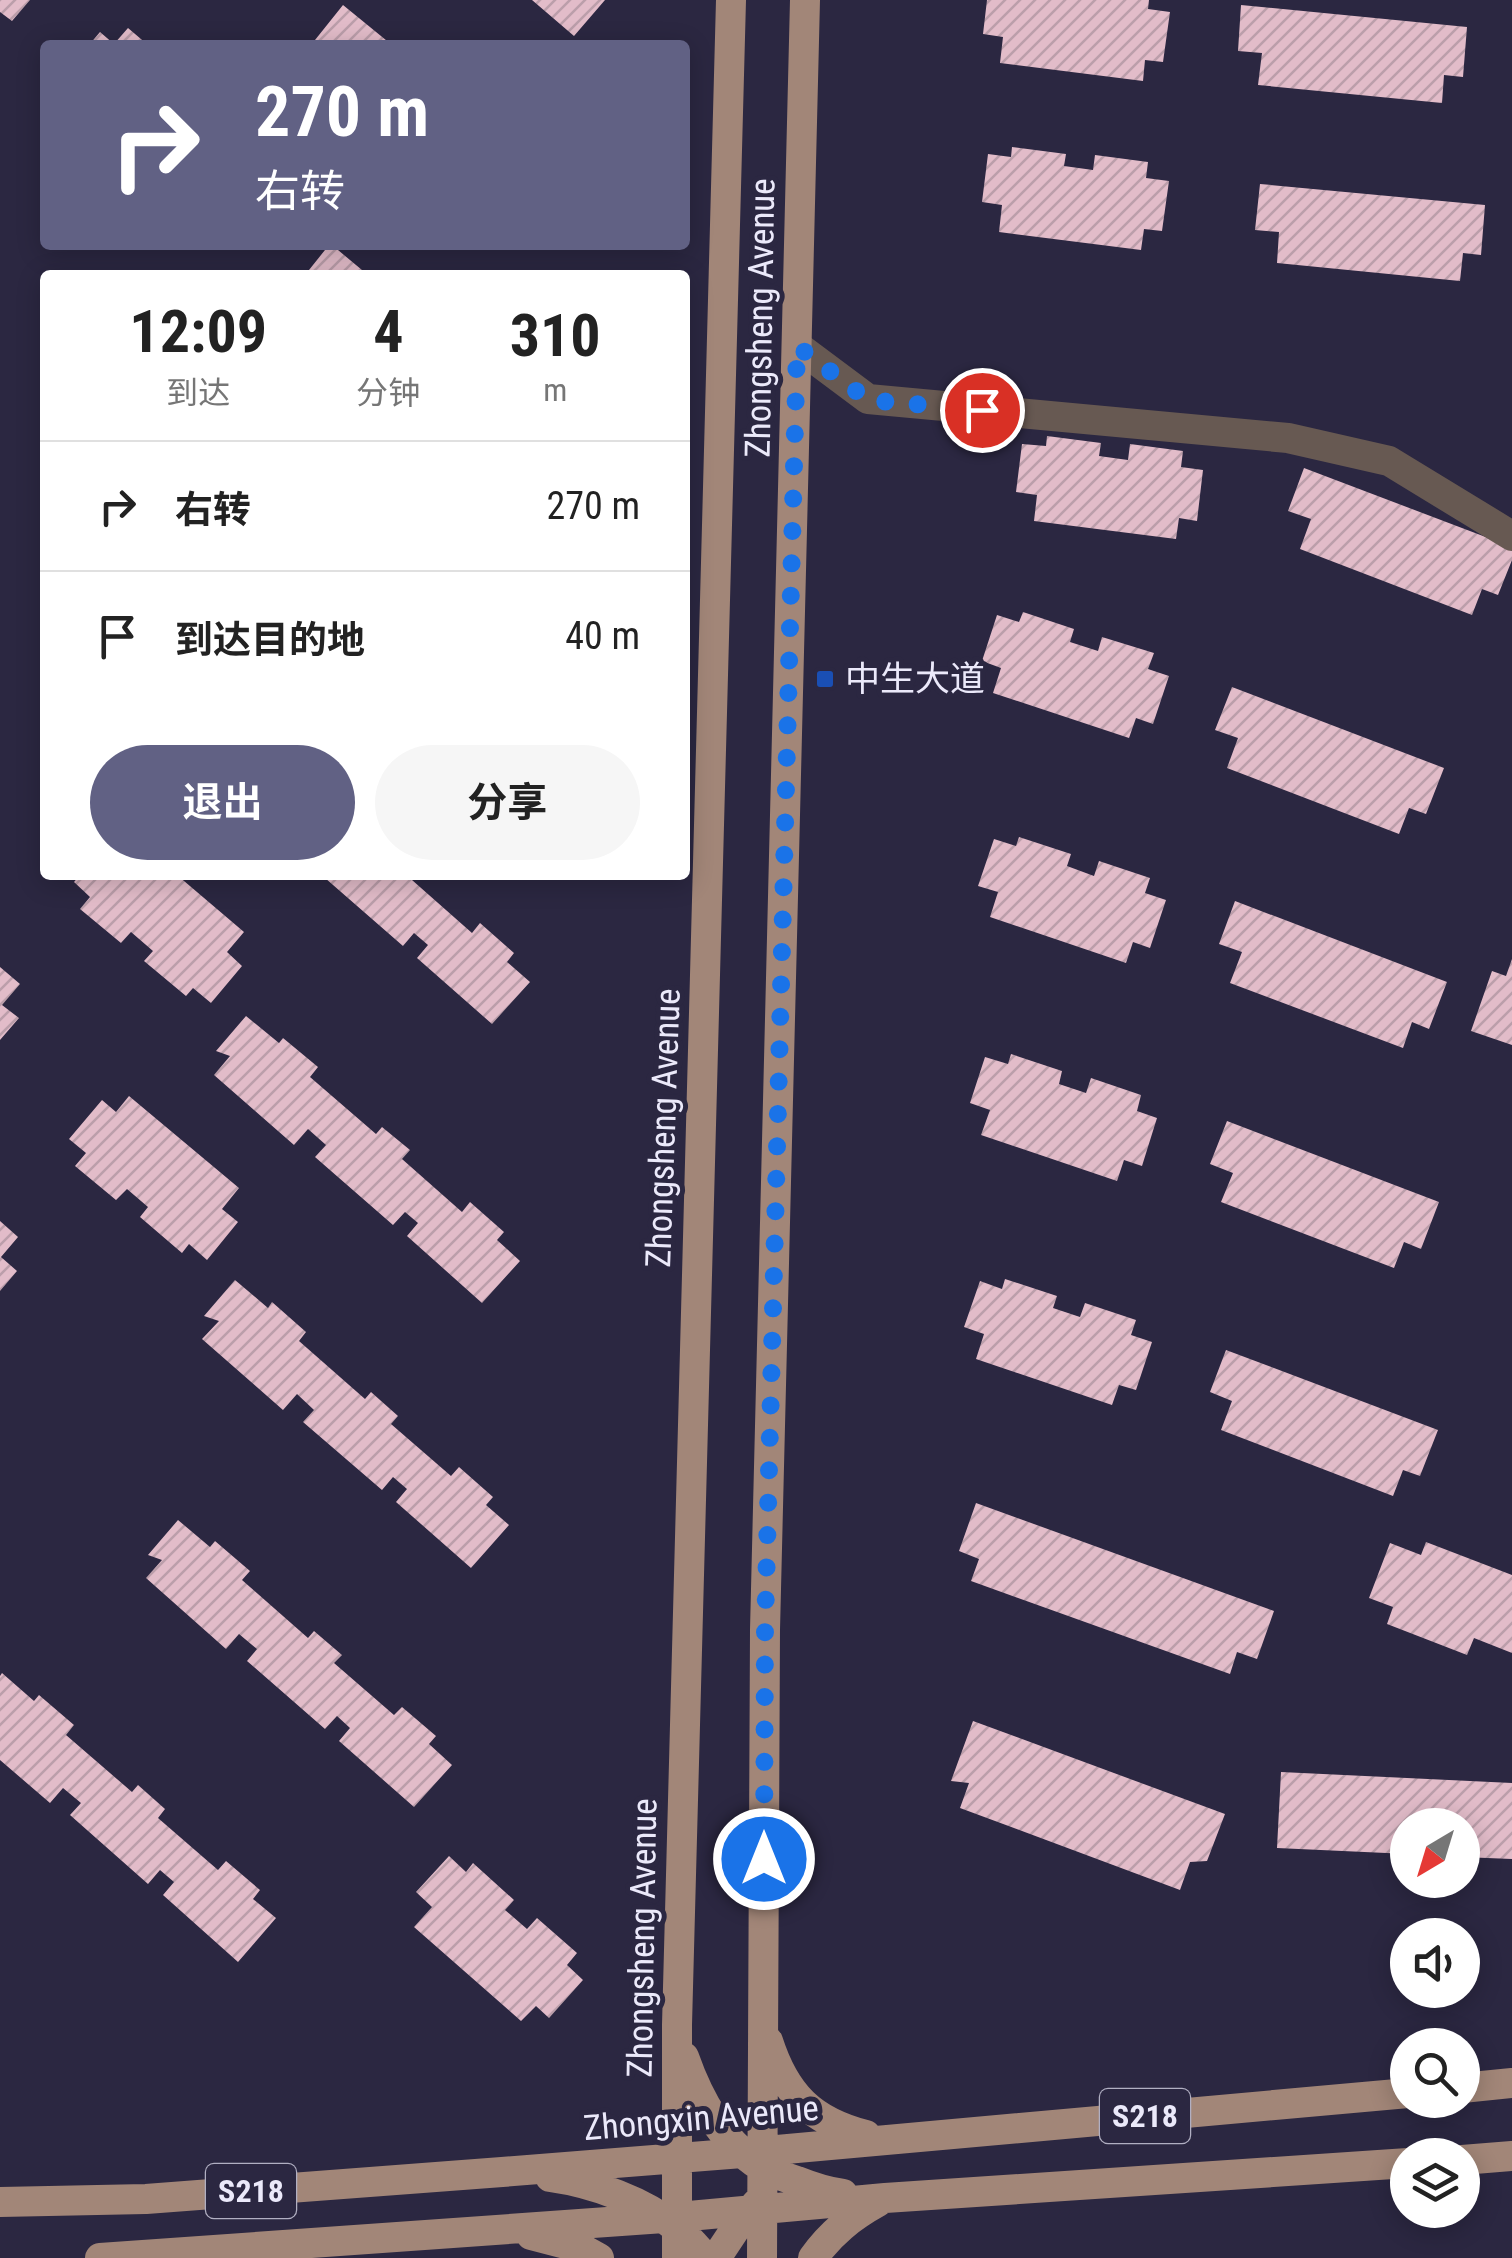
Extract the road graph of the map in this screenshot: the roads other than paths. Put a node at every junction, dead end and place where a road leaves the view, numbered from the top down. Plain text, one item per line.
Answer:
1 (731, 0) edge
2 (805, 0) edge
3 (797, 346) junction
4 (1512, 536) edge
5 (762, 2017) junction
6 (676, 2024) junction
7 (1512, 2083) edge
8 (1480, 2086) edge
9 (1390, 2094) edge
10 (883, 2140) junction
11 (1512, 2156) edge
12 (677, 2158) junction
13 (1480, 2159) edge
14 (1390, 2165) edge
15 (502, 2172) junction
16 (792, 2179) junction
17 (757, 2181) junction
18 (885, 2198) junction
19 (0, 2202) edge
20 (508, 2229) junction
21 (673, 2230) edge
22 (100, 2258) edge
23 (599, 2258) edge
24 (706, 2258) edge
25 (716, 2258) edge
26 (762, 2258) edge
27 (813, 2258) edge

1 - 6 main road, Zhongsheng Avenue
2 - 3 main road, Zhongsheng Avenue
3 - 4 street
3 - 5 main road, Zhongsheng Avenue
5 - 10 main road
5 - 17 main road, Zhongsheng Avenue
6 - 12 main road, Zhongsheng Avenue
6 - 17 main road
7 - 8 main road
9 - 10 main road, Zhongxin Avenue / S218
10 - 16 main road
10 - 17 main road, Zhongxin Avenue / S218
11 - 13 main road
12 - 15 main road, Zhongxin Avenue / S218
12 - 17 main road, Zhongxin Avenue / S218
12 - 21 main road, Zhongsheng Avenue
14 - 18 main road, Zhongxin Avenue / S218
15 - 19 main road, Zhongxin Avenue / S218
15 - 21 main road
16 - 17 main road
16 - 18 main road
17 - 18 main road, Zhongxin Avenue / S218
17 - 21 main road, Zhongxin Avenue / S218
17 - 25 main road
17 - 26 main road, Zhongsheng Avenue
18 - 27 main road
20 - 21 main road, Zhongxin Avenue / S218
20 - 22 main road, Zhongxin Avenue / S218
20 - 23 main road
21 - 24 main road

